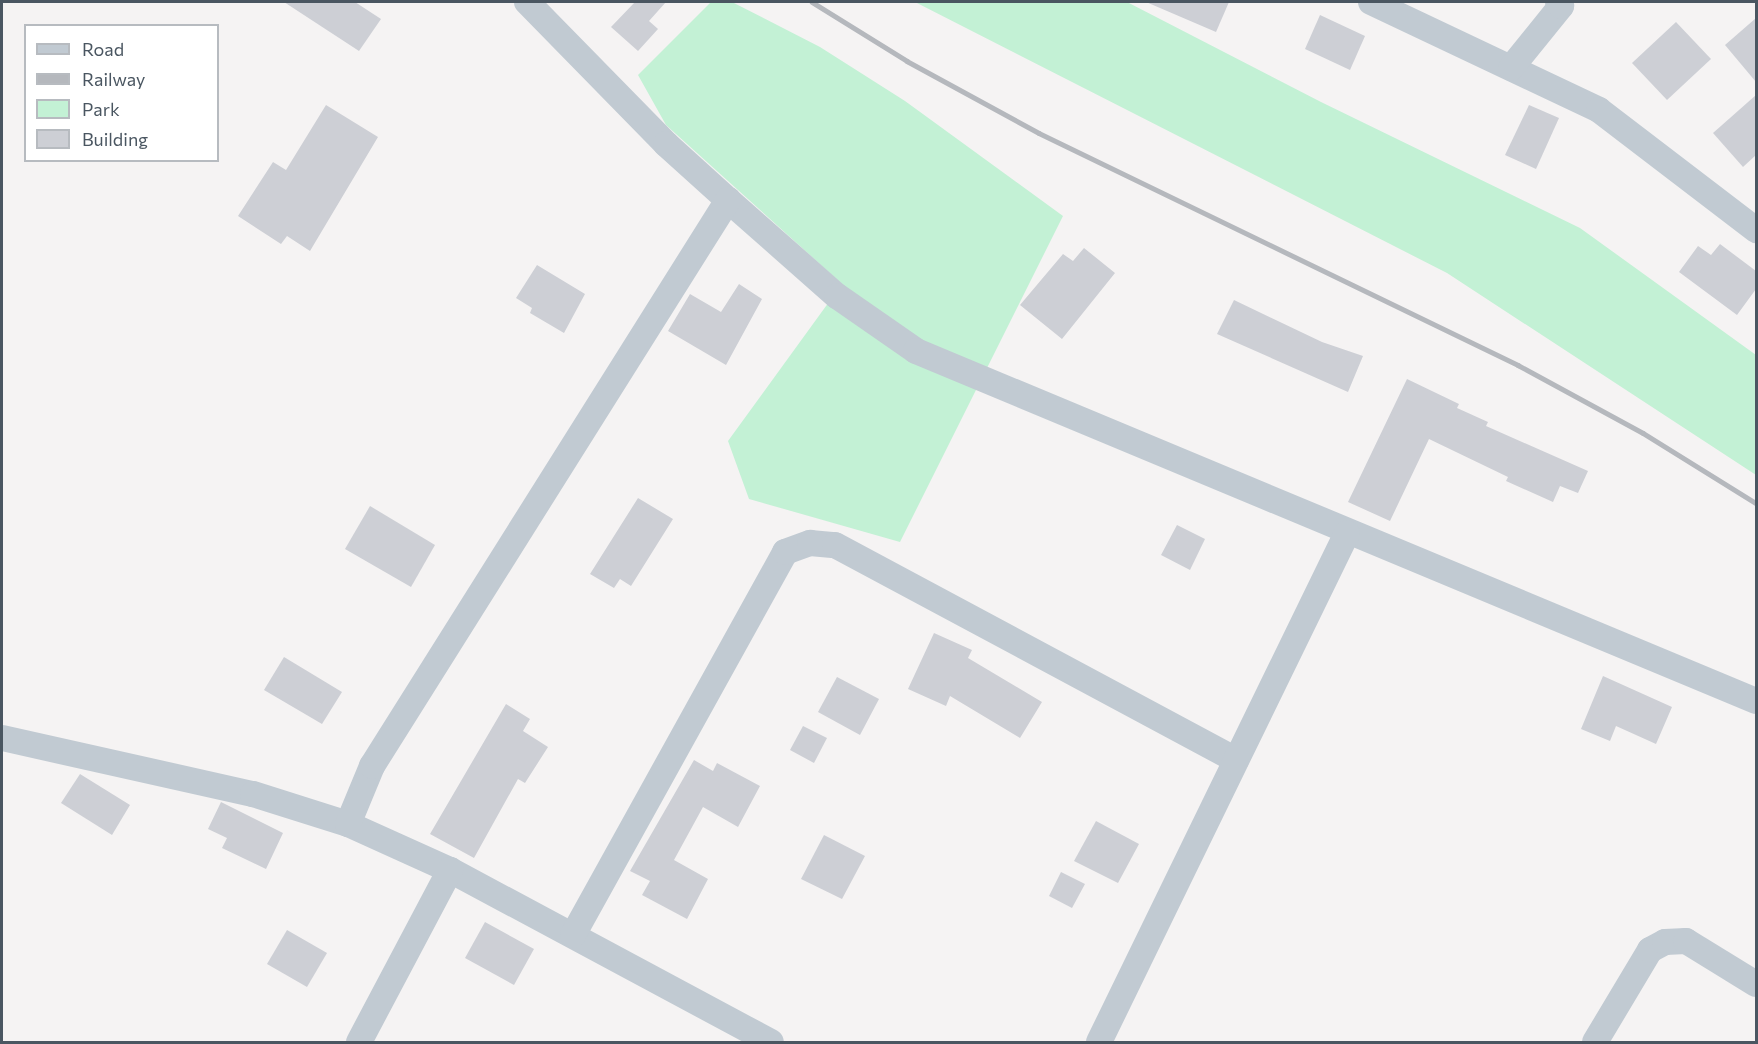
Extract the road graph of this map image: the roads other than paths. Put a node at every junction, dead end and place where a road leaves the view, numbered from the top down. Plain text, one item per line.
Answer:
1 (527, 2) edge
2 (1371, 2) edge
3 (1558, 2) edge
4 (1511, 68) junction
5 (728, 200) junction
6 (1756, 230) edge
7 (1347, 532) junction
8 (1756, 701) edge
9 (2, 738) edge
10 (1236, 760) junction
11 (348, 824) junction
12 (450, 870) junction
13 (573, 935) junction
14 (1756, 984) edge
15 (359, 1042) edge
16 (771, 1042) edge
17 (1099, 1042) edge
18 (1595, 1042) edge

1 - 5 street
2 - 4 street
3 - 4 street
4 - 6 street
5 - 7 street
5 - 11 street
7 - 8 street
7 - 10 street
9 - 11 street
10 - 13 street
10 - 17 street
11 - 12 street
12 - 13 street
12 - 15 street
13 - 16 street
14 - 18 street

